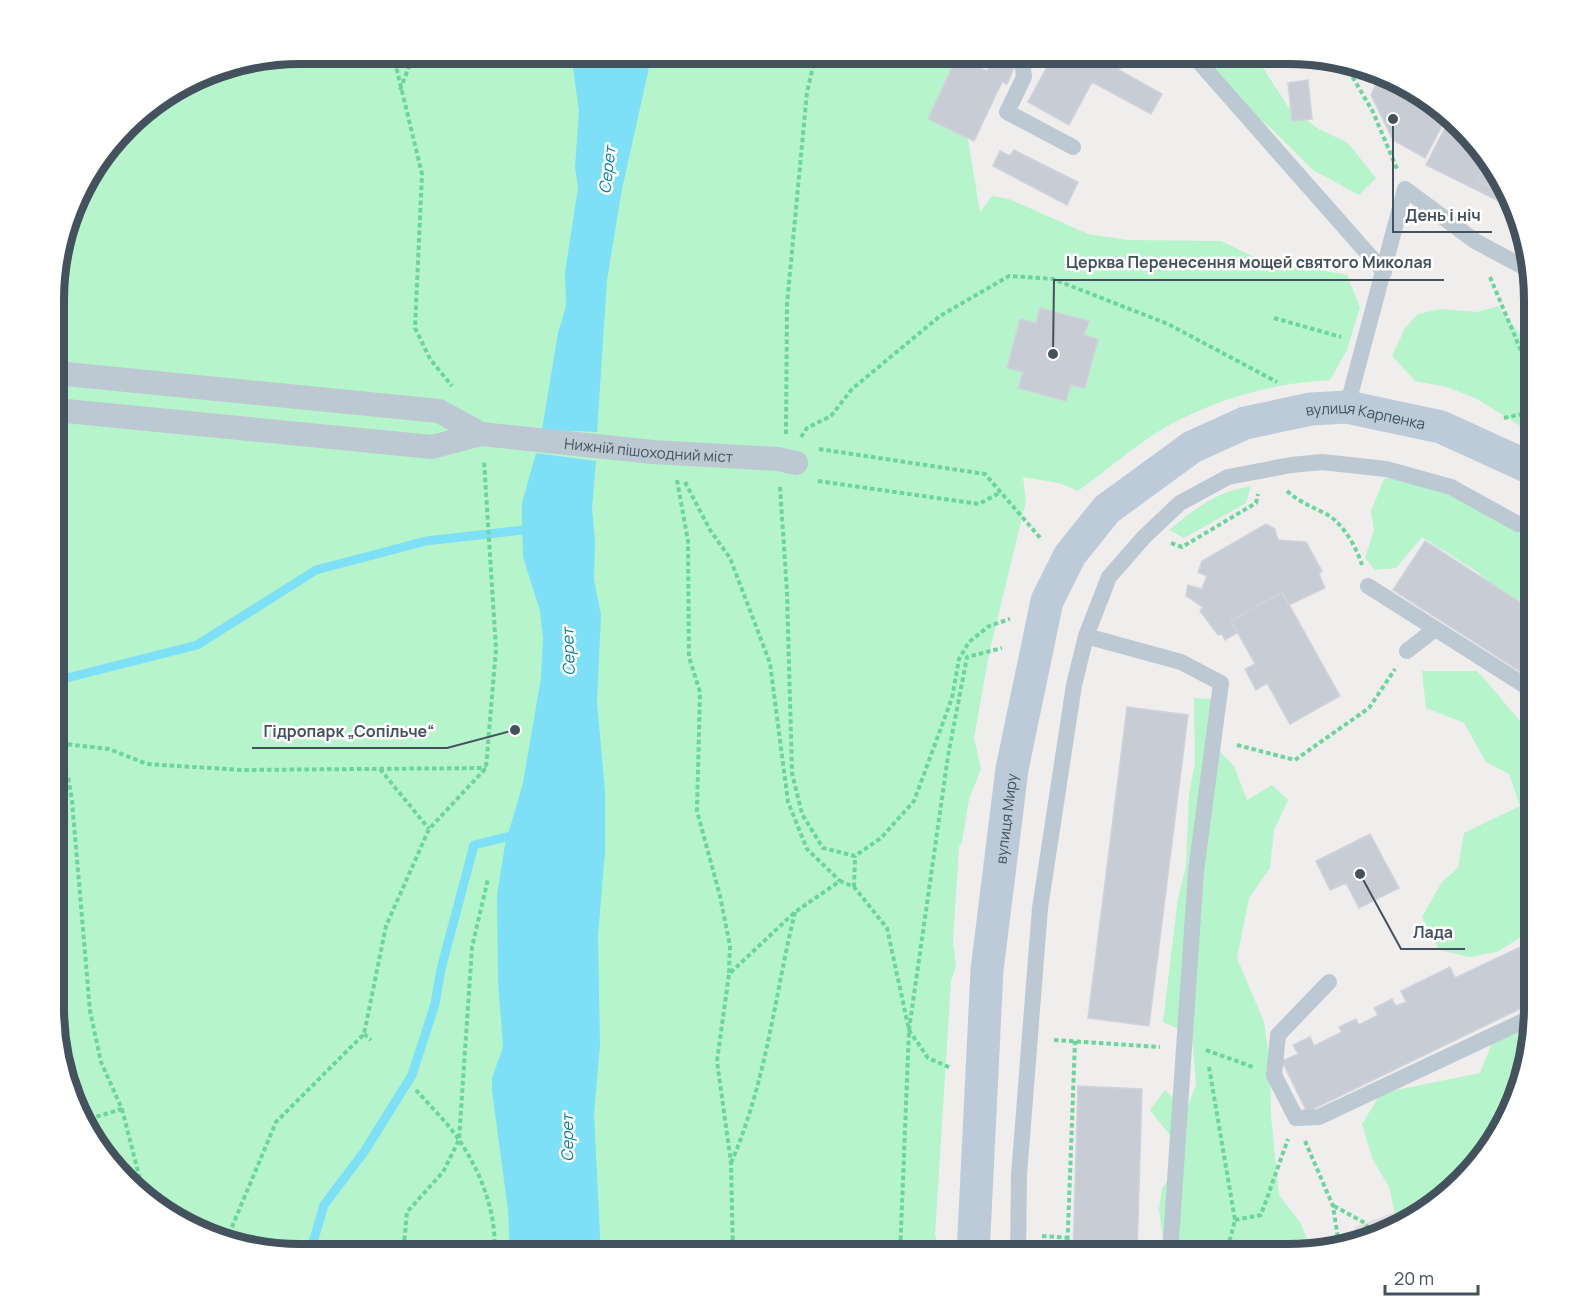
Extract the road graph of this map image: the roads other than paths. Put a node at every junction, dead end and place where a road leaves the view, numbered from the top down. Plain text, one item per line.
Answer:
1 (1022, 64) edge
2 (1201, 64) edge
3 (1073, 147) dead end
4 (1521, 266) edge
5 (1383, 272) junction
6 (64, 375) edge
7 (1347, 407) junction
8 (64, 411) edge
9 (491, 435) junction
10 (1192, 447) joint
11 (787, 461) road end
12 (1524, 465) edge
13 (1518, 524) dead end
14 (1368, 586) road end
15 (1435, 629) junction
16 (1086, 636) junction
17 (1407, 651) road end
18 (1524, 685) edge
19 (1329, 982) dead end
20 (1524, 1021) edge
21 (974, 1244) edge
22 (1018, 1244) edge
23 (1171, 1244) edge

1 - 3 lane
2 - 5 lane
4 - 5 lane
5 - 7 lane
6 - 9 street
7 - 10 main road, вулиця Карпенка
7 - 12 main road, вулиця Карпенка
8 - 9 street
9 - 11 street, Нижній пішоходний міст
10 - 21 main road, вулиця Миру
13 - 16 lane
14 - 15 lane
15 - 17 lane
15 - 18 lane
16 - 22 lane
16 - 23 lane
19 - 20 lane

